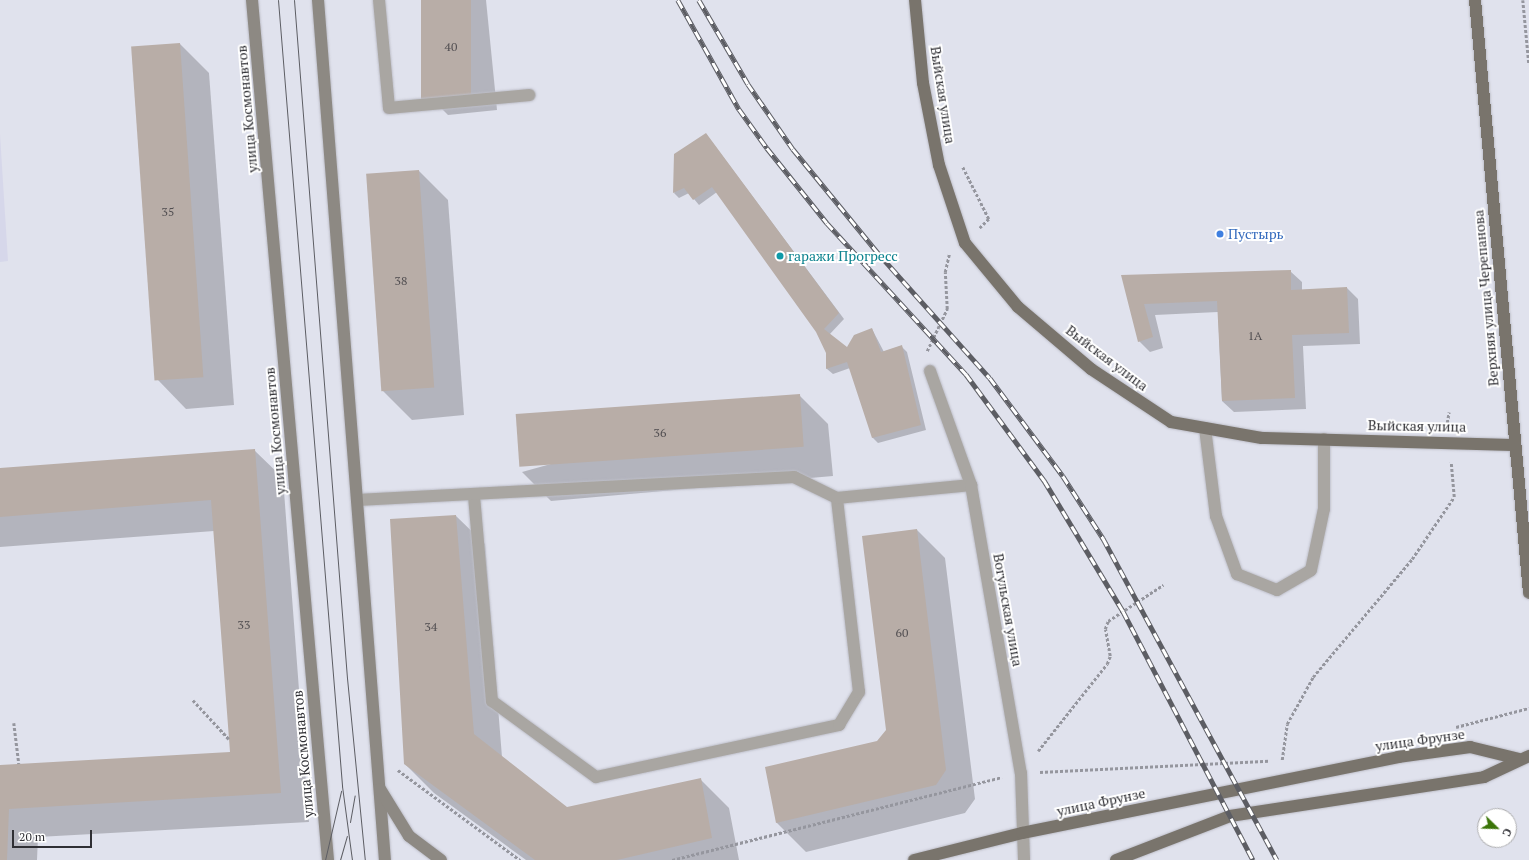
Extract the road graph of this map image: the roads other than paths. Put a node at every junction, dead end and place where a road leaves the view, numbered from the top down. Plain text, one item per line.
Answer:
1 (252, 0) edge
2 (318, 0) edge
3 (379, 0) edge
4 (915, 0) edge
5 (1475, 0) edge
6 (529, 95) dead end
7 (930, 371) dead end
8 (1205, 428) junction
9 (1324, 439) junction
10 (1515, 445) junction
11 (971, 485) junction
12 (474, 496) junction
13 (837, 498) junction
14 (357, 500) junction
15 (1529, 593) edge
16 (1524, 758) edge
17 (379, 787) junction
18 (1022, 833) junction
19 (328, 860) edge
20 (385, 860) edge
21 (441, 860) edge
22 (914, 860) edge
23 (1024, 860) edge
24 (1116, 860) edge

1 - 19 street, улица Космонавтов
2 - 14 street
3 - 6 street
4 - 8 main road, Выйская улица
5 - 10 main road, Верхняя улица Черепанова
7 - 11 street, Вогульская улица
8 - 9 main road, Выйская улица
8 - 9 street
9 - 10 main road, Выйская улица
10 - 15 main road, Верхняя улица Черепанова
11 - 13 street
11 - 18 street, Вогульская улица
12 - 13 street
12 - 13 street
12 - 14 street
14 - 17 street
16 - 18 main road, улица Фрунзе
16 - 24 main road, улица Фрунзе
17 - 20 street
17 - 21 street
18 - 22 main road, улица Фрунзе
18 - 23 street, Вогульская улица

